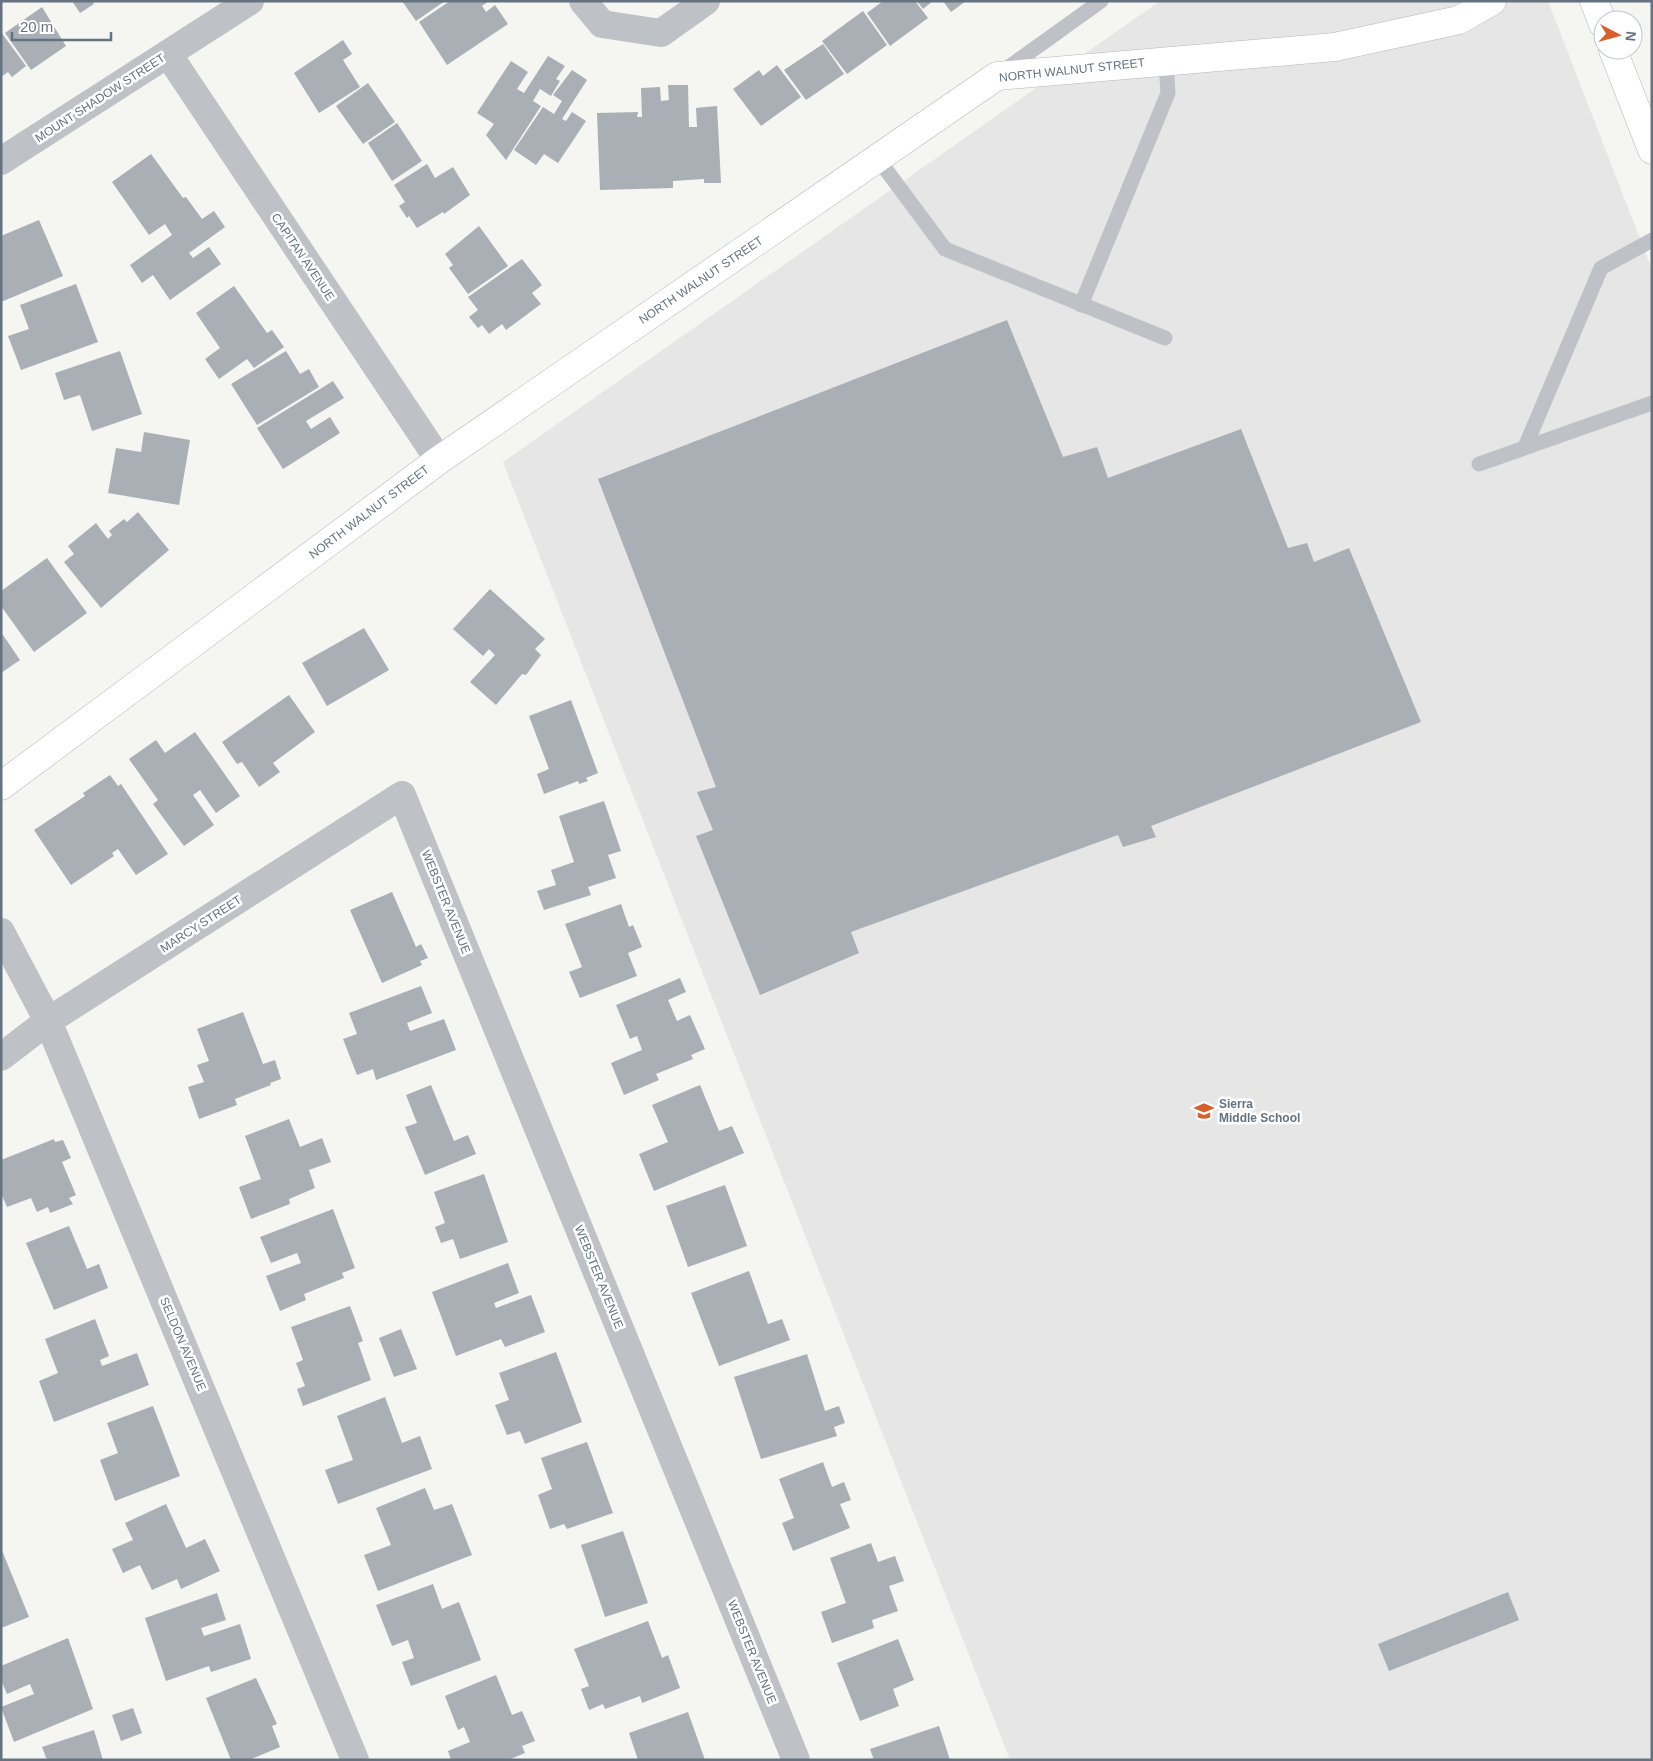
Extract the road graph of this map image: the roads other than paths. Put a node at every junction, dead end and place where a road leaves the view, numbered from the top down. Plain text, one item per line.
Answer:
1 (250, 1) edge
2 (583, 1) edge
3 (706, 1) edge
4 (1101, 1) edge
5 (1492, 1) edge
6 (168, 54) junction
7 (1617, 60) edge
8 (1166, 61) junction
9 (997, 76) junction
10 (1652, 150) edge
11 (878, 159) junction
12 (1, 161) edge
13 (1652, 240) edge
14 (1080, 305) junction
15 (1165, 338) dead end
16 (1652, 403) edge
17 (1525, 447) junction
18 (439, 460) junction
19 (1479, 464) dead end
20 (1, 786) edge
21 (402, 795) joint
22 (1, 932) edge
23 (48, 1021) junction
24 (1, 1057) edge
25 (355, 1760) edge
26 (796, 1760) edge

1 - 6 street, MOUNT SHADOW STREET
2 - 3 street
4 - 9 lane
5 - 8 street, NORTH WALNUT STREET
6 - 12 street, MOUNT SHADOW STREET
6 - 18 street, CAPITAN AVENUE
7 - 10 street
8 - 9 street, NORTH WALNUT STREET
8 - 14 lane
9 - 11 street, NORTH WALNUT STREET
11 - 14 lane
11 - 18 street, NORTH WALNUT STREET
13 - 17 lane
14 - 15 lane
16 - 17 lane
17 - 19 lane
18 - 20 street, NORTH WALNUT STREET
21 - 23 street, MARCY STREET
21 - 26 street, WEBSTER AVENUE
22 - 23 street, SELDON AVENUE
23 - 24 street, MARCY STREET
23 - 25 street, SELDON AVENUE

